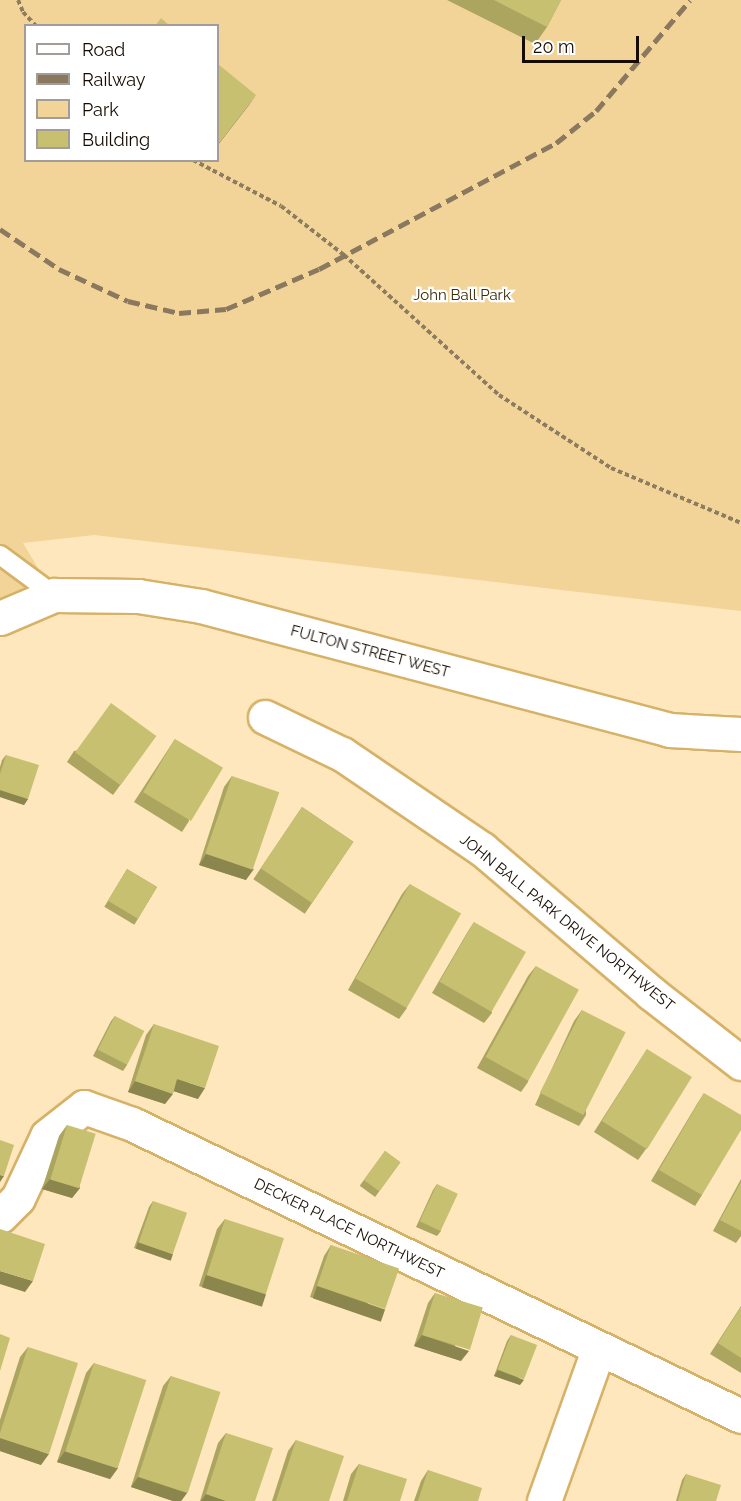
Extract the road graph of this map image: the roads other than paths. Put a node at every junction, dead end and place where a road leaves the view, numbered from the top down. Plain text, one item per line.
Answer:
1 (0, 555) edge
2 (54, 595) junction
3 (0, 618) edge
4 (265, 717) dead end
5 (741, 734) edge
6 (741, 1063) edge
7 (0, 1216) edge
8 (598, 1350) junction
9 (741, 1416) edge
10 (544, 1501) edge

1 - 2 lane
2 - 3 street, FULTON STREET WEST
2 - 5 street, FULTON STREET WEST
4 - 6 street, JOHN BALL PARK DRIVE NORTHWEST
7 - 8 street, DECKER PLACE NORTHWEST
8 - 9 street, DECKER PLACE NORTHWEST
8 - 10 street

